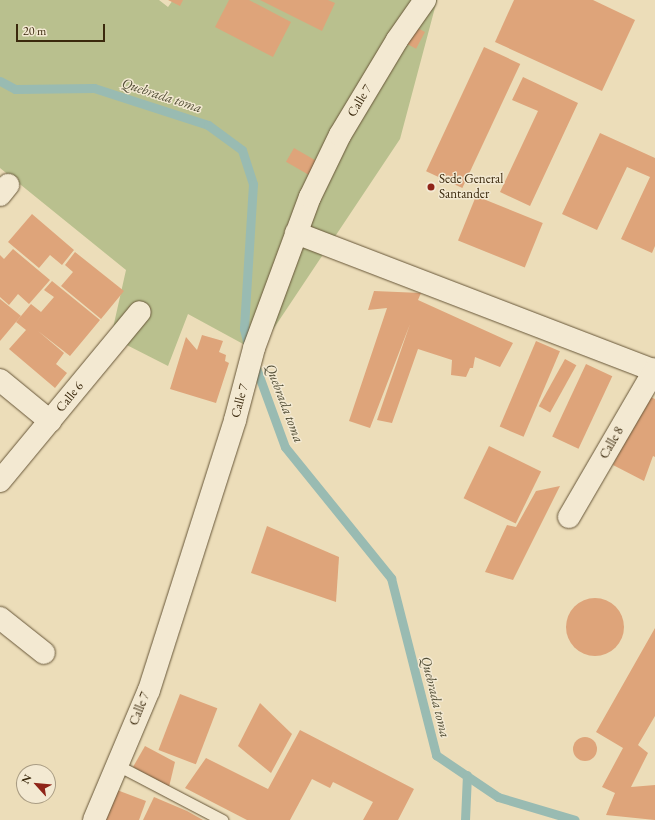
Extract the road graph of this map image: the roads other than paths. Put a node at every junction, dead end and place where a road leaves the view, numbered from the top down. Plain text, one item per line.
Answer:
1 (425, 0) edge
2 (296, 233) junction
3 (140, 312) dead end
4 (655, 370) edge
5 (0, 380) edge
6 (50, 421) junction
7 (0, 481) edge
8 (569, 517) dead end
9 (0, 618) edge
10 (44, 653) dead end
11 (117, 765) junction
12 (94, 820) edge
13 (222, 820) edge

1 - 2 street, Calle 7
2 - 4 street
2 - 11 street, Calle 7
3 - 6 street, Calle 6
4 - 8 street, Calle 8
5 - 6 street
6 - 7 street, Calle 6
9 - 10 street
11 - 12 street, Calle 7
11 - 13 lane

